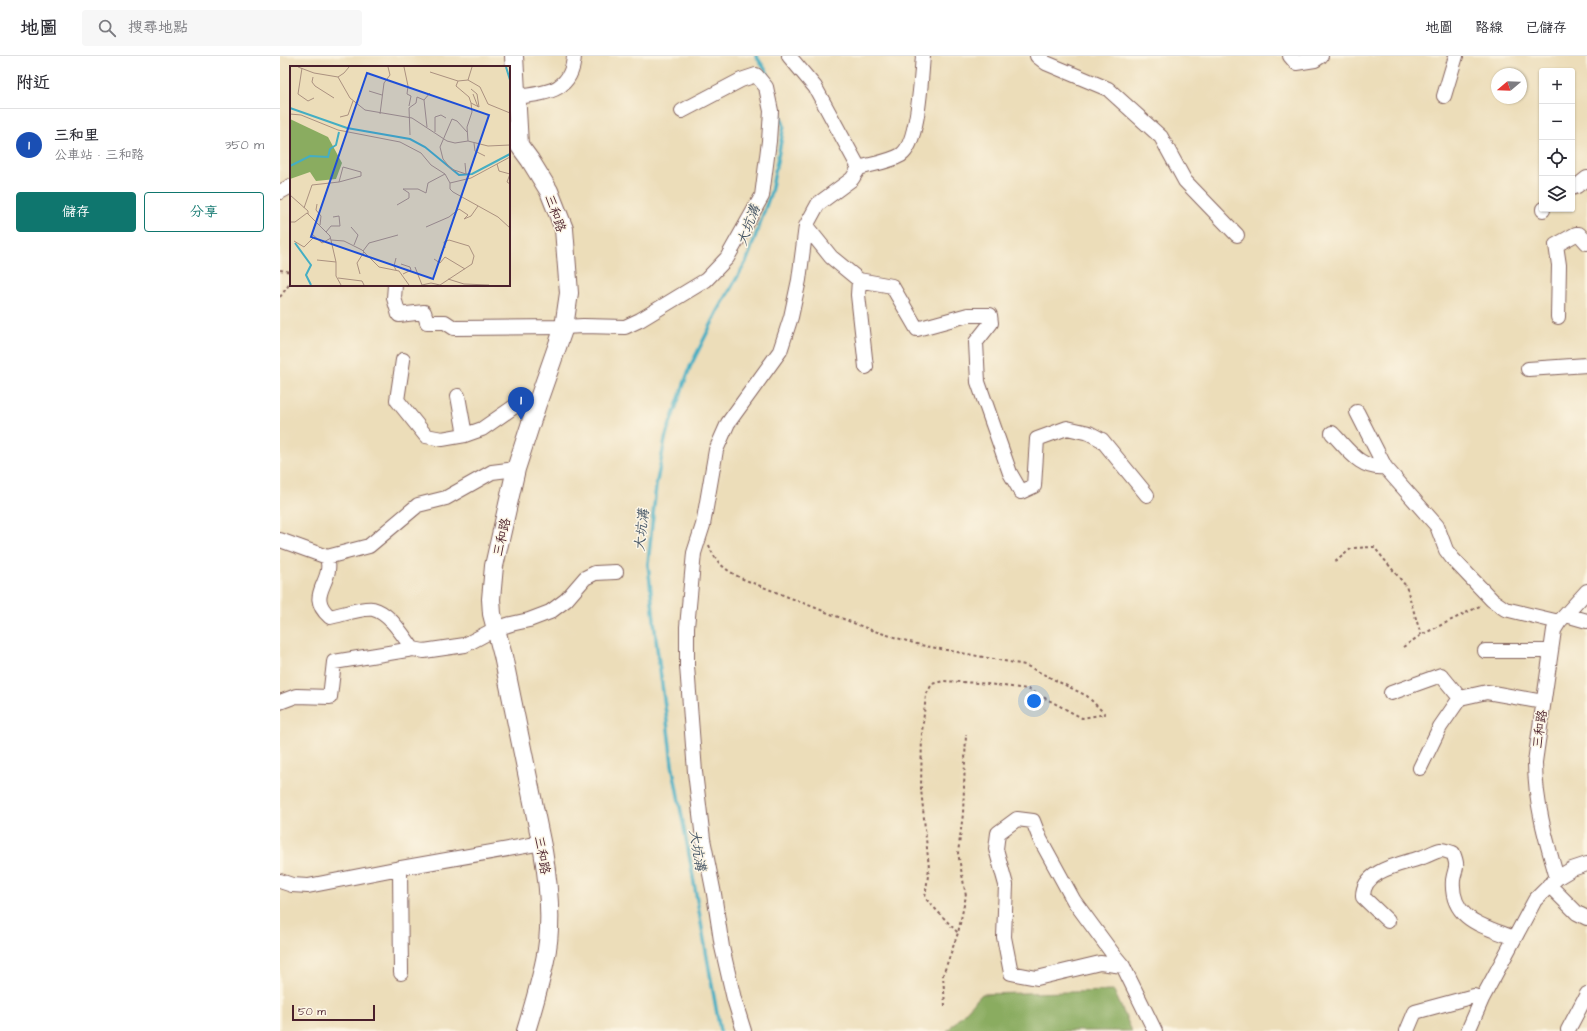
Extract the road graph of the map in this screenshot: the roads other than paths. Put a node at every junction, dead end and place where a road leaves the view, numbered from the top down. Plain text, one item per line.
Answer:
1 (514, 56) edge
2 (574, 56) edge
3 (789, 56) edge
4 (923, 56) edge
5 (1037, 56) edge
6 (1290, 56) edge
7 (1322, 56) edge
8 (1456, 56) edge
9 (517, 96) junction
10 (1444, 96) dead end
11 (682, 111) dead end
12 (514, 147) edge
13 (859, 168) junction
14 (1587, 178) edge
15 (290, 187) edge
16 (1575, 187) edge
17 (280, 192) edge
18 (806, 226) junction
19 (1237, 235) dead end
20 (1587, 242) edge
21 (859, 280) junction
22 (395, 286) edge
23 (1558, 317) dead end
24 (564, 327) junction
25 (403, 360) dead end
26 (1587, 366) edge
27 (866, 367) dead end
28 (1528, 369) dead end
29 (458, 396) dead end
30 (537, 404) junction
31 (1357, 412) dead end
32 (1332, 433) dead end
33 (465, 435) junction
34 (1385, 468) junction
35 (516, 469) junction
36 (1147, 495) dead end
37 (280, 540) edge
38 (328, 557) junction
39 (616, 572) dead end
40 (1587, 591) edge
41 (1563, 618) junction
42 (1587, 621) edge
43 (495, 629) junction
44 (413, 649) junction
45 (1485, 651) dead end
46 (1551, 651) junction
47 (1391, 693) dead end
48 (1460, 698) junction
49 (280, 702) edge
50 (1543, 702) junction
51 (1420, 768) dead end
52 (542, 843) junction
53 (1587, 864) edge
54 (400, 868) junction
55 (280, 881) edge
56 (1553, 882) junction
57 (1587, 918) edge
58 (1388, 921) dead end
59 (1514, 938) junction
60 (1123, 966) junction
61 (401, 973) dead end
62 (1482, 999) junction
63 (1586, 1001) edge
64 (1568, 1030) edge
65 (526, 1031) edge
66 (744, 1031) edge
67 (1155, 1031) edge
68 (1407, 1031) edge
69 (1468, 1031) edge

1 - 9 main road, 三和路
2 - 9 street
3 - 13 street
4 - 13 street
5 - 19 street
6 - 7 street
8 - 10 street
9 - 12 main road, 三和路
11 - 24 street
12 - 24 main road, 三和路
13 - 18 street
14 - 16 street
15 - 17 street
18 - 21 street
18 - 66 street
20 - 23 street
21 - 27 street
21 - 36 street
22 - 24 street
24 - 30 main road, 三和路
25 - 33 street
26 - 28 street
29 - 33 street
30 - 33 street
30 - 35 main road, 三和路
31 - 34 street
32 - 34 street
34 - 41 street
35 - 38 street
35 - 43 main road, 三和路
37 - 38 street
38 - 44 street
39 - 43 street
40 - 41 street, 三和路
41 - 42 street
41 - 46 street, 三和路
43 - 44 street
43 - 52 main road, 三和路
44 - 49 street
45 - 46 street
46 - 50 street, 三和路
47 - 48 street
48 - 50 street
48 - 51 street
50 - 56 street, 三和路
52 - 54 street
52 - 65 main road, 三和路
53 - 56 street
54 - 55 street
54 - 61 street
56 - 57 street
56 - 59 street
58 - 59 street
59 - 62 street
60 - 60 street
60 - 67 street
62 - 68 street
62 - 69 street
63 - 64 street

